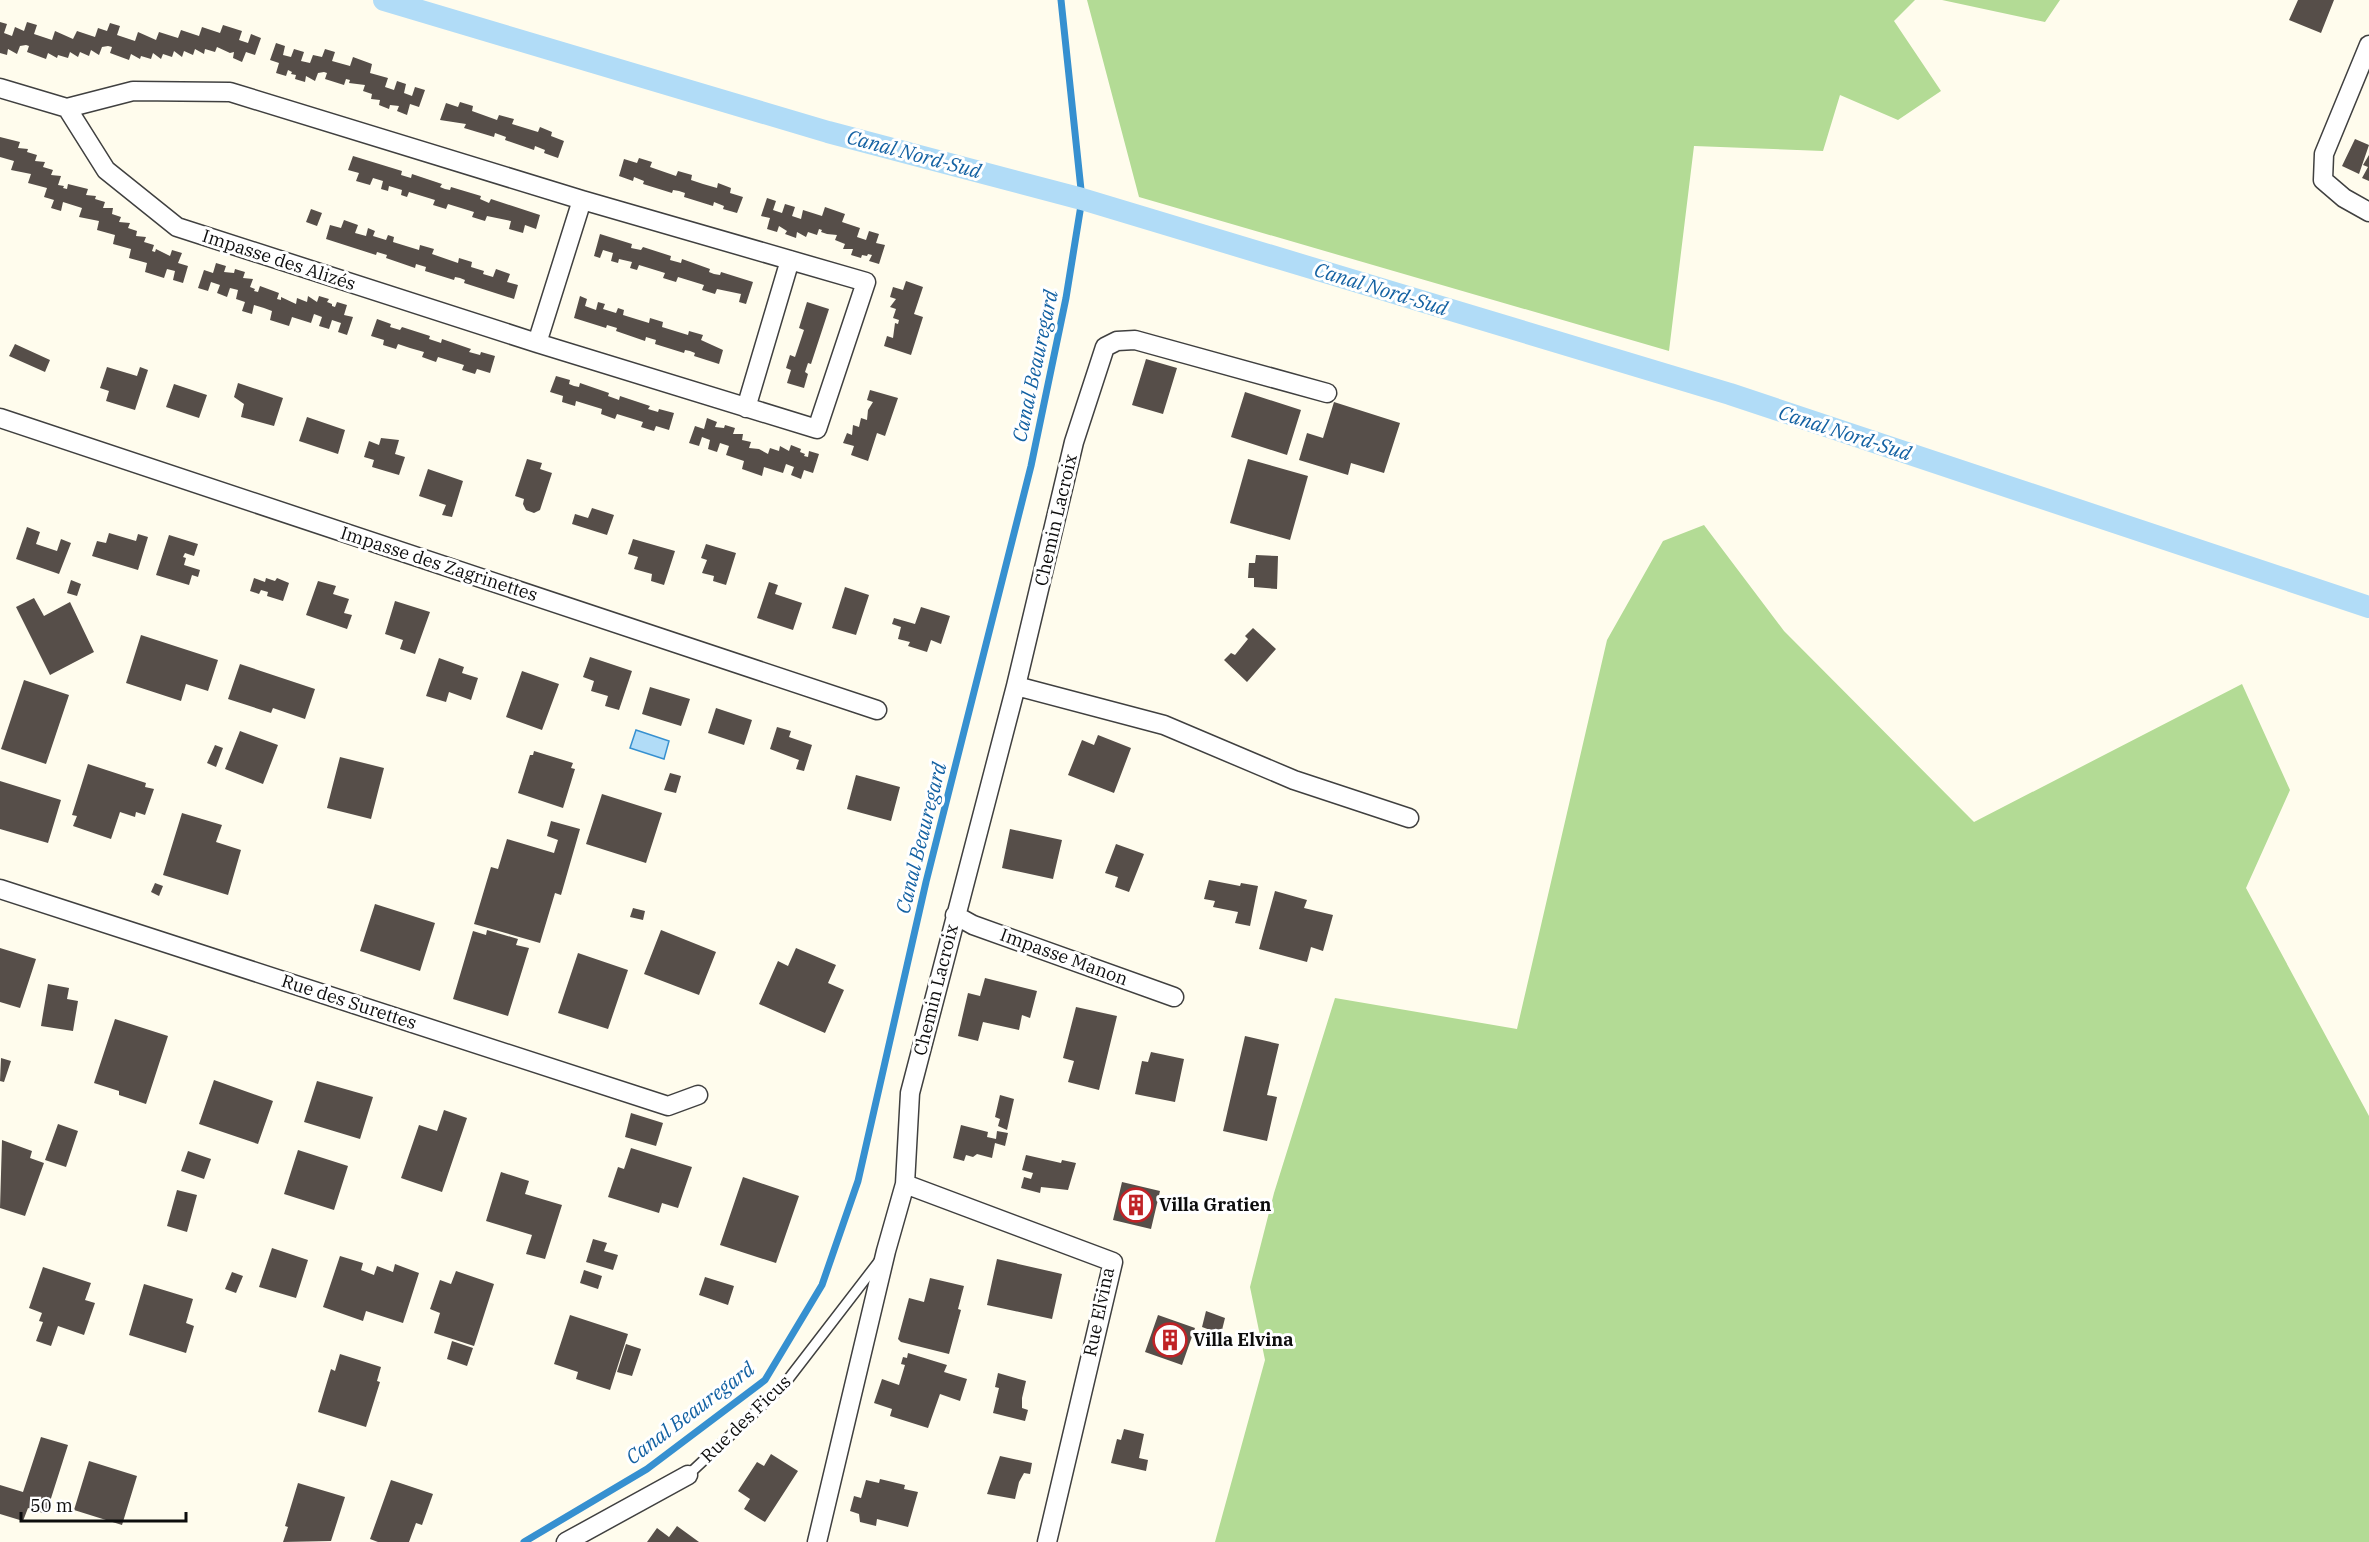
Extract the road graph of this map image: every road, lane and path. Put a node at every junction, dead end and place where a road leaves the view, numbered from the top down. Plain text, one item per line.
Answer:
1 (2369, 45) edge
2 (0, 88) edge
3 (67, 108) junction
4 (582, 200) junction
5 (2369, 212) edge
6 (790, 260) junction
7 (537, 343) junction
8 (1328, 393) dead end
9 (746, 408) junction
10 (0, 418) edge
11 (1016, 686) junction
12 (877, 710) dead end
13 (1409, 818) dead end
14 (0, 889) edge
15 (955, 915) junction
16 (1174, 997) dead end
17 (698, 1095) dead end
18 (905, 1184) junction
19 (886, 1251) junction
20 (688, 1475) joint
21 (566, 1542) edge
22 (817, 1542) edge
23 (1047, 1542) edge

1 - 5 street
2 - 3 street
3 - 4 street, Impasse des Alizés
3 - 7 street, Impasse des Alizés
4 - 6 street, Impasse des Alizés
4 - 7 street
6 - 9 street
6 - 9 street, Impasse des Alizés
7 - 9 street, Impasse des Alizés
8 - 11 street, Chemin Lacroix
10 - 12 street, Impasse des Zagrinettes
11 - 13 street
11 - 15 street, Chemin Lacroix
14 - 17 street, Rue des Surettes
15 - 16 street, Impasse Manon
15 - 18 street, Chemin Lacroix
18 - 19 street, Chemin Lacroix
18 - 23 street, Rue Elvina
19 - 20 lane, Rue des Ficus
19 - 22 street, Chemin Lacroix
20 - 21 street, Rue des Ficus

